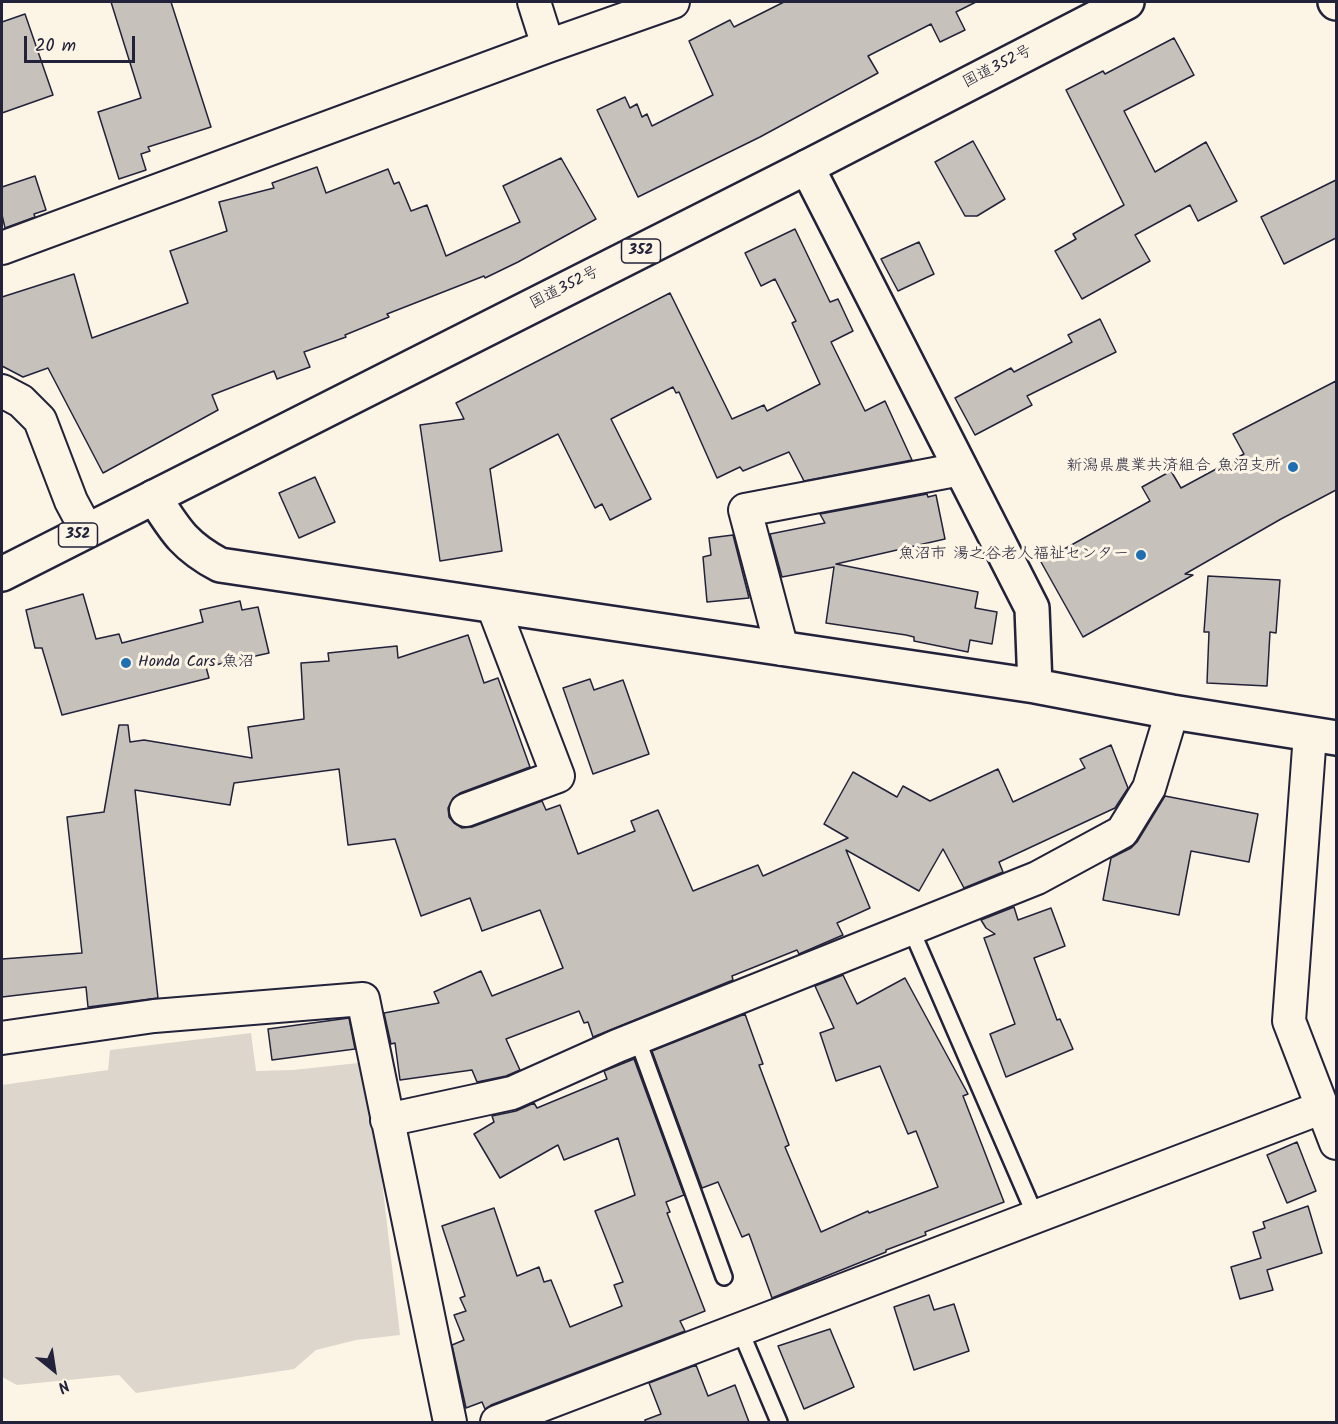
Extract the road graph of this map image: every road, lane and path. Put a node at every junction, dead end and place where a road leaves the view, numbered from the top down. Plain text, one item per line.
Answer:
1 (534, 2) edge
2 (673, 2) edge
3 (1127, 2) edge
4 (548, 46) junction
5 (807, 167) junction
6 (2, 249) edge
7 (2, 391) edge
8 (961, 470) junction
9 (154, 497) junction
10 (87, 531) junction
11 (2, 574) edge
12 (493, 606) junction
13 (782, 649) junction
14 (1035, 686) junction
15 (1172, 712) junction
16 (1323, 736) edge
17 (466, 810) dead end
18 (911, 929) junction
19 (2, 1038) edge
20 (637, 1038) junction
21 (1323, 1107) junction
22 (387, 1120) junction
23 (1336, 1143) edge
24 (1036, 1216) junction
25 (724, 1276) dead end
26 (740, 1330) junction
27 (450, 1422) edge
28 (497, 1422) edge
29 (779, 1422) edge

1 - 4 street
2 - 4 street
3 - 5 main road, 国道352号 / 352
4 - 6 street
5 - 8 main road
5 - 9 main road, 国道352号 / 352
7 - 10 street
8 - 13 street
8 - 14 main road
9 - 10 main road, 国道352号 / 352
9 - 12 main road
10 - 11 main road, 国道352号 / 352
12 - 13 main road
12 - 17 street
13 - 14 main road
14 - 15 main road
15 - 16 main road
15 - 18 street
16 - 21 street
18 - 20 street
18 - 24 lane
19 - 22 street
20 - 22 street
20 - 25 lane
21 - 23 street
21 - 24 street
22 - 27 street
24 - 26 street
26 - 28 street
26 - 29 lane

